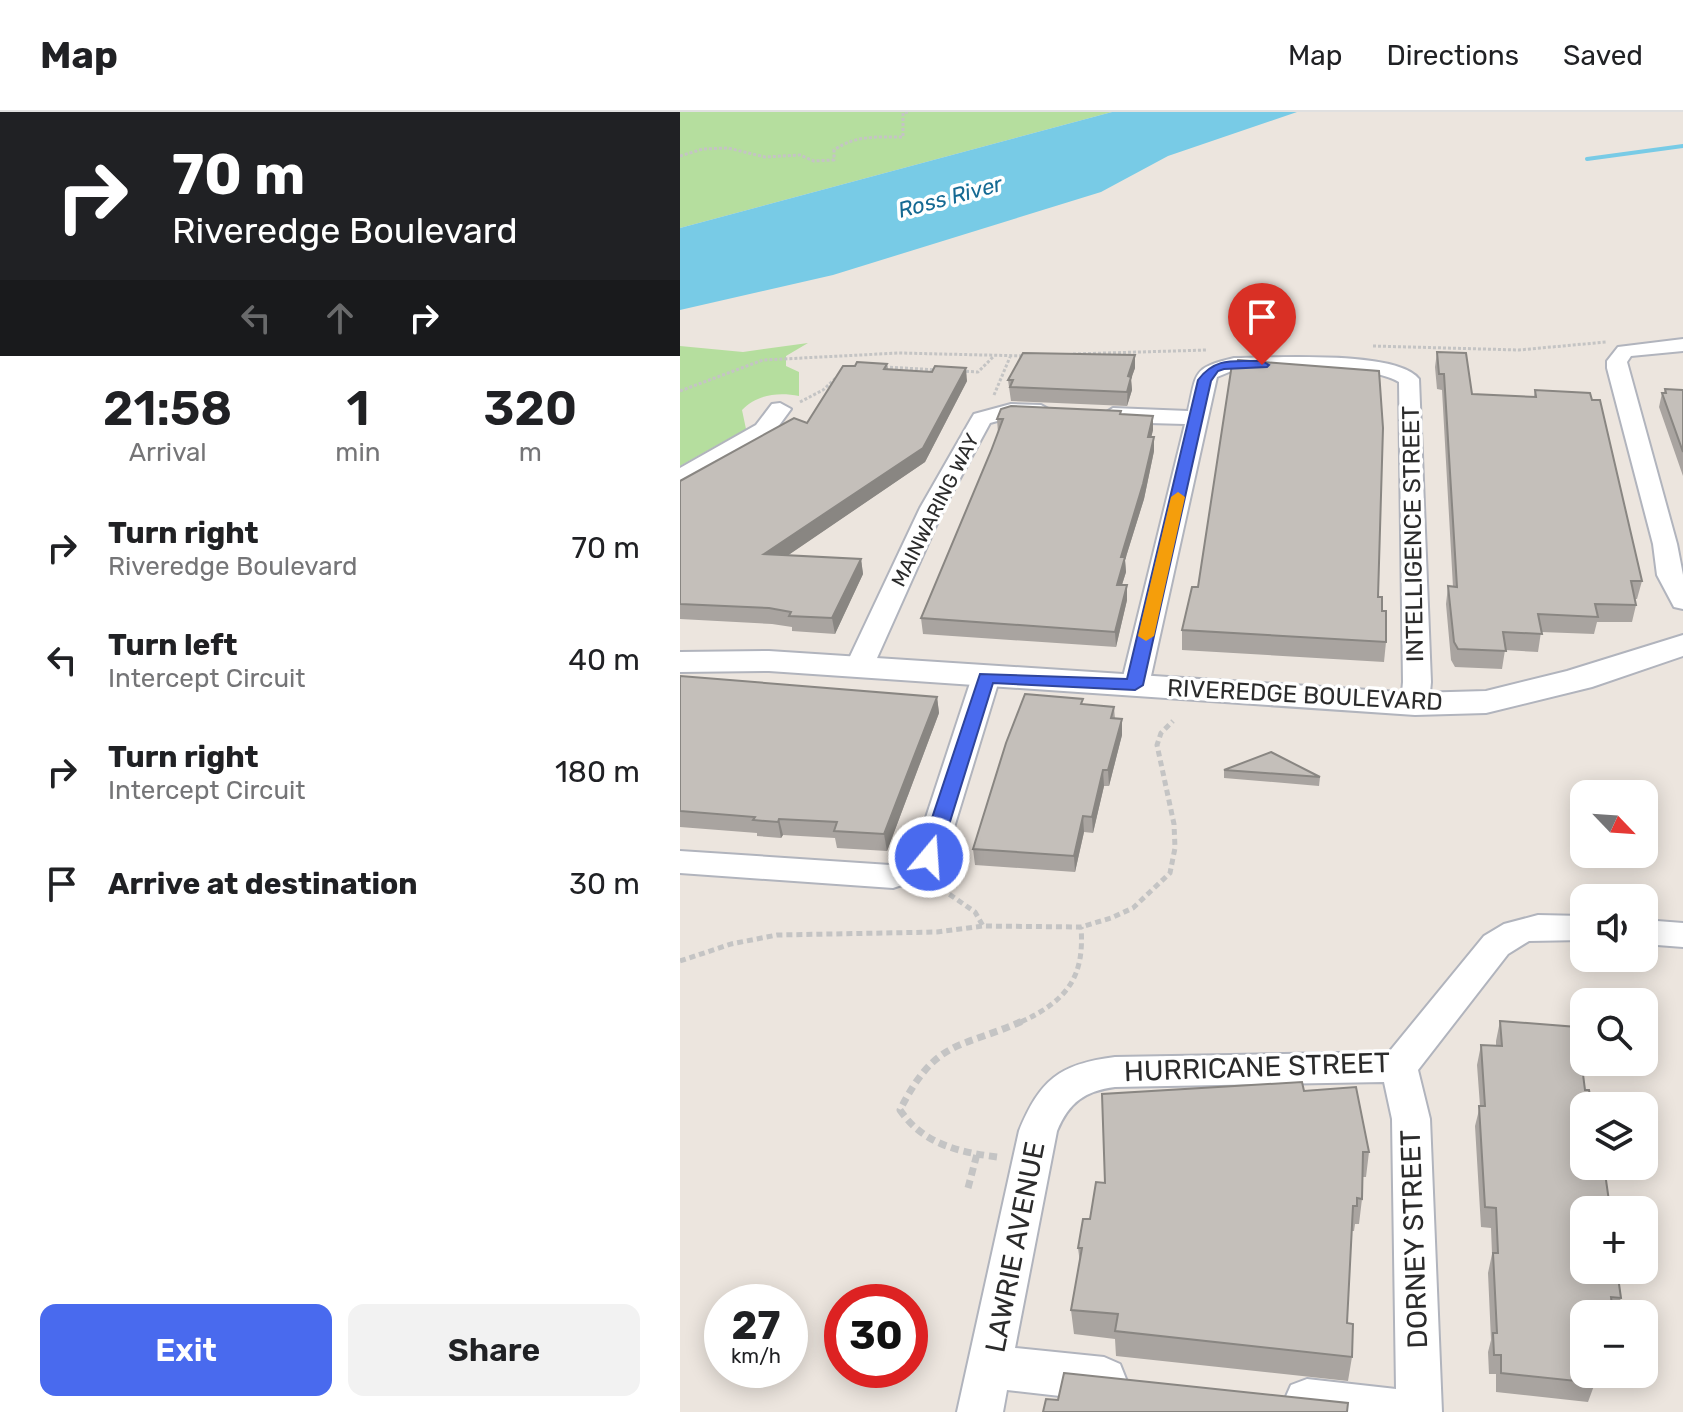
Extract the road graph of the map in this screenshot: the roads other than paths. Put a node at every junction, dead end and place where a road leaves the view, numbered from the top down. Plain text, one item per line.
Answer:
1 (1683, 345) edge
2 (780, 409) road end
3 (1196, 418) junction
4 (680, 477) edge
5 (1674, 544) edge
6 (1683, 601) edge
7 (1683, 645) edge
8 (680, 662) edge
9 (859, 667) junction
10 (986, 677) junction
11 (1135, 685) junction
12 (1415, 704) junction
13 (680, 862) edge
14 (1570, 927) edge
15 (1658, 933) edge
16 (1683, 935) edge
17 (1399, 1067) junction
18 (1063, 1088) joint
19 (991, 1367) junction
20 (1139, 1383) edge
21 (1264, 1397) edge
22 (980, 1412) edge
23 (1405, 1412) edge
24 (1419, 1412) edge

1 - 5 street
2 - 4 street
3 - 9 street, MAINWARING WAY
3 - 11 street
3 - 12 street, INTELLIGENCE STREET
5 - 6 street
7 - 12 street, RIVEREDGE BOULEVARD
8 - 9 street, RIVEREDGE BOULEVARD
9 - 10 street, RIVEREDGE BOULEVARD
10 - 11 street, RIVEREDGE BOULEVARD
10 - 13 street
11 - 12 street, RIVEREDGE BOULEVARD
14 - 17 street, HURRICANE STREET
15 - 16 street
17 - 18 street, HURRICANE STREET
17 - 24 street, DORNEY STREET
18 - 19 street, LAWRIE AVENUE
19 - 20 street
19 - 22 street, LAWRIE AVENUE
21 - 23 street

